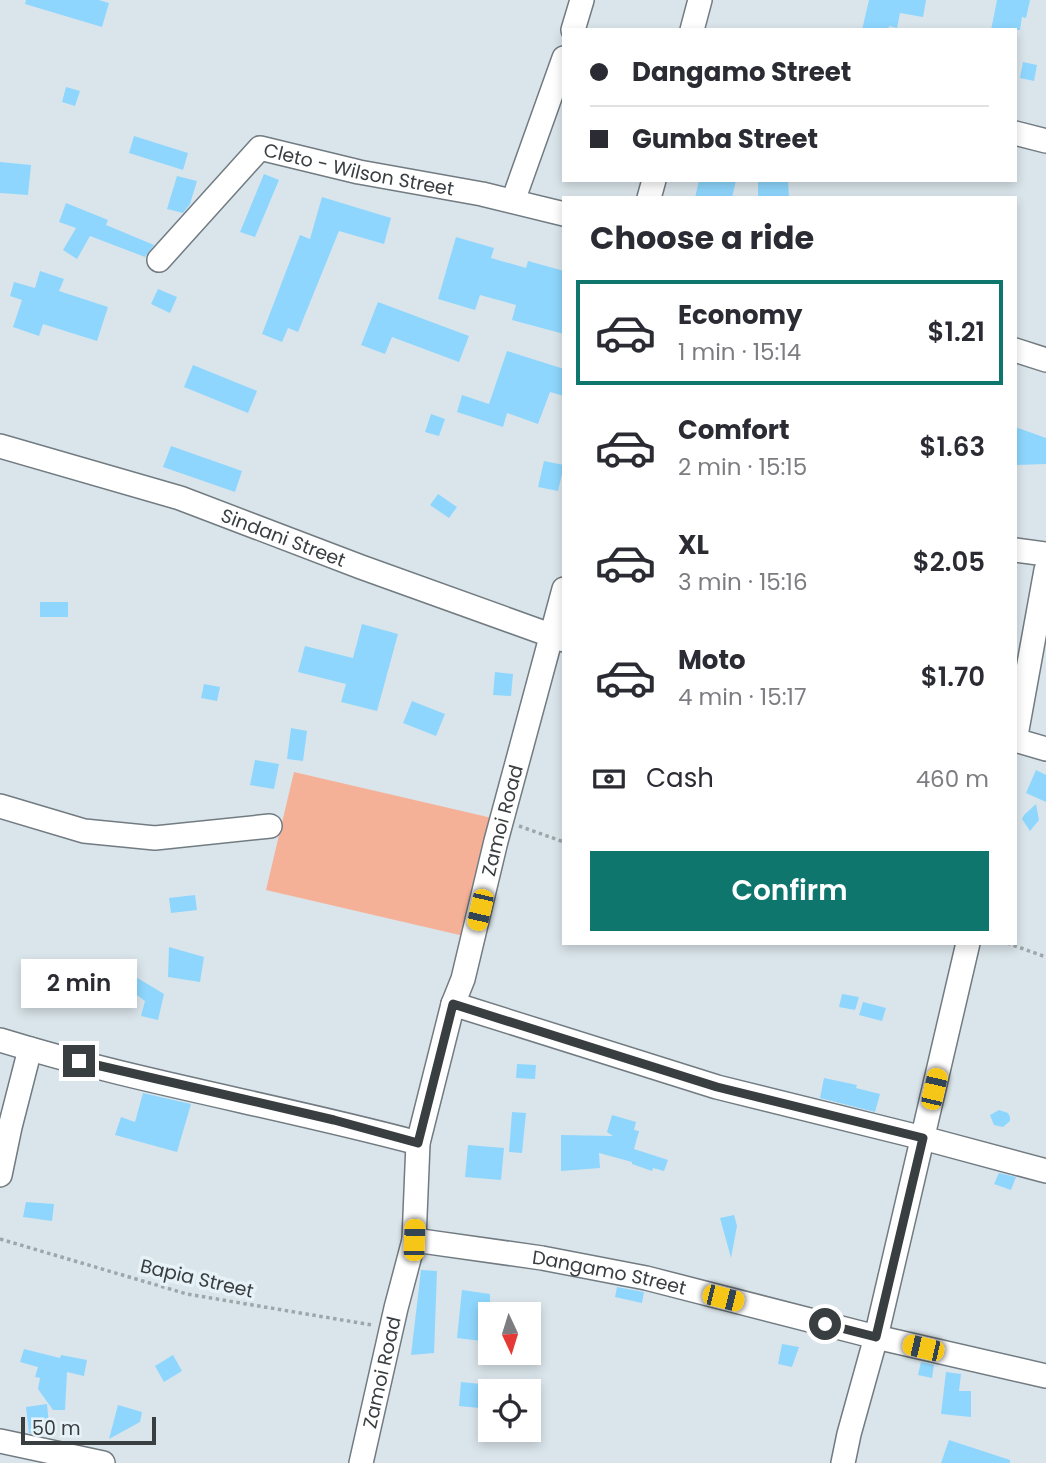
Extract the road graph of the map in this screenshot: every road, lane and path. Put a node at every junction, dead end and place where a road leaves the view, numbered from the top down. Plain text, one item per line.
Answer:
1 (582, 0) edge
2 (700, 0) edge
3 (574, 28) edge
4 (693, 28) edge
5 (562, 64) edge
6 (1017, 134) edge
7 (1046, 141) edge
8 (513, 201) junction
9 (562, 213) edge
10 (159, 260) dead end
11 (1017, 351) edge
12 (1046, 360) edge
13 (0, 446) edge
14 (1017, 550) edge
15 (1046, 554) edge
16 (1046, 570) edge
17 (562, 606) edge
18 (558, 639) edge
19 (1017, 729) edge
20 (1017, 741) edge
21 (1046, 749) edge
22 (0, 806) edge
23 (270, 826) dead end
24 (496, 841) junction
25 (562, 841) edge
26 (968, 945) edge
27 (1013, 945) edge
28 (1046, 957) edge
29 (453, 1004) junction
30 (0, 1040) edge
31 (30, 1049) junction
32 (923, 1138) junction
33 (418, 1143) junction
34 (1046, 1171) edge
35 (0, 1175) edge
36 (0, 1239) edge
37 (414, 1240) junction
38 (391, 1328) junction
39 (876, 1337) junction
40 (1046, 1376) edge
41 (0, 1441) edge
42 (103, 1463) edge
43 (360, 1463) edge
44 (843, 1463) edge

1 - 3 street
2 - 4 street
5 - 8 street
6 - 7 street
8 - 9 street, Cleto - Wilson Street
8 - 10 street, Cleto - Wilson Street
11 - 12 street
13 - 18 street, Sindani Street
14 - 15 street
16 - 19 street
17 - 18 street, Zamoi Road
18 - 24 street, Zamoi Road
20 - 21 street
22 - 23 street
24 - 25 path
24 - 29 street, Zamoi Road
26 - 32 street
27 - 28 path
29 - 32 street
29 - 33 street, Zamoi Road
30 - 31 street
31 - 33 street
31 - 35 street
32 - 34 street
32 - 39 street
33 - 37 street, Zamoi Road
36 - 38 path, Bapia Street
37 - 38 street, Zamoi Road
37 - 39 street, Dangamo Street
38 - 43 street, Zamoi Road
39 - 40 street, Dangamo Street
39 - 44 street
41 - 42 street

